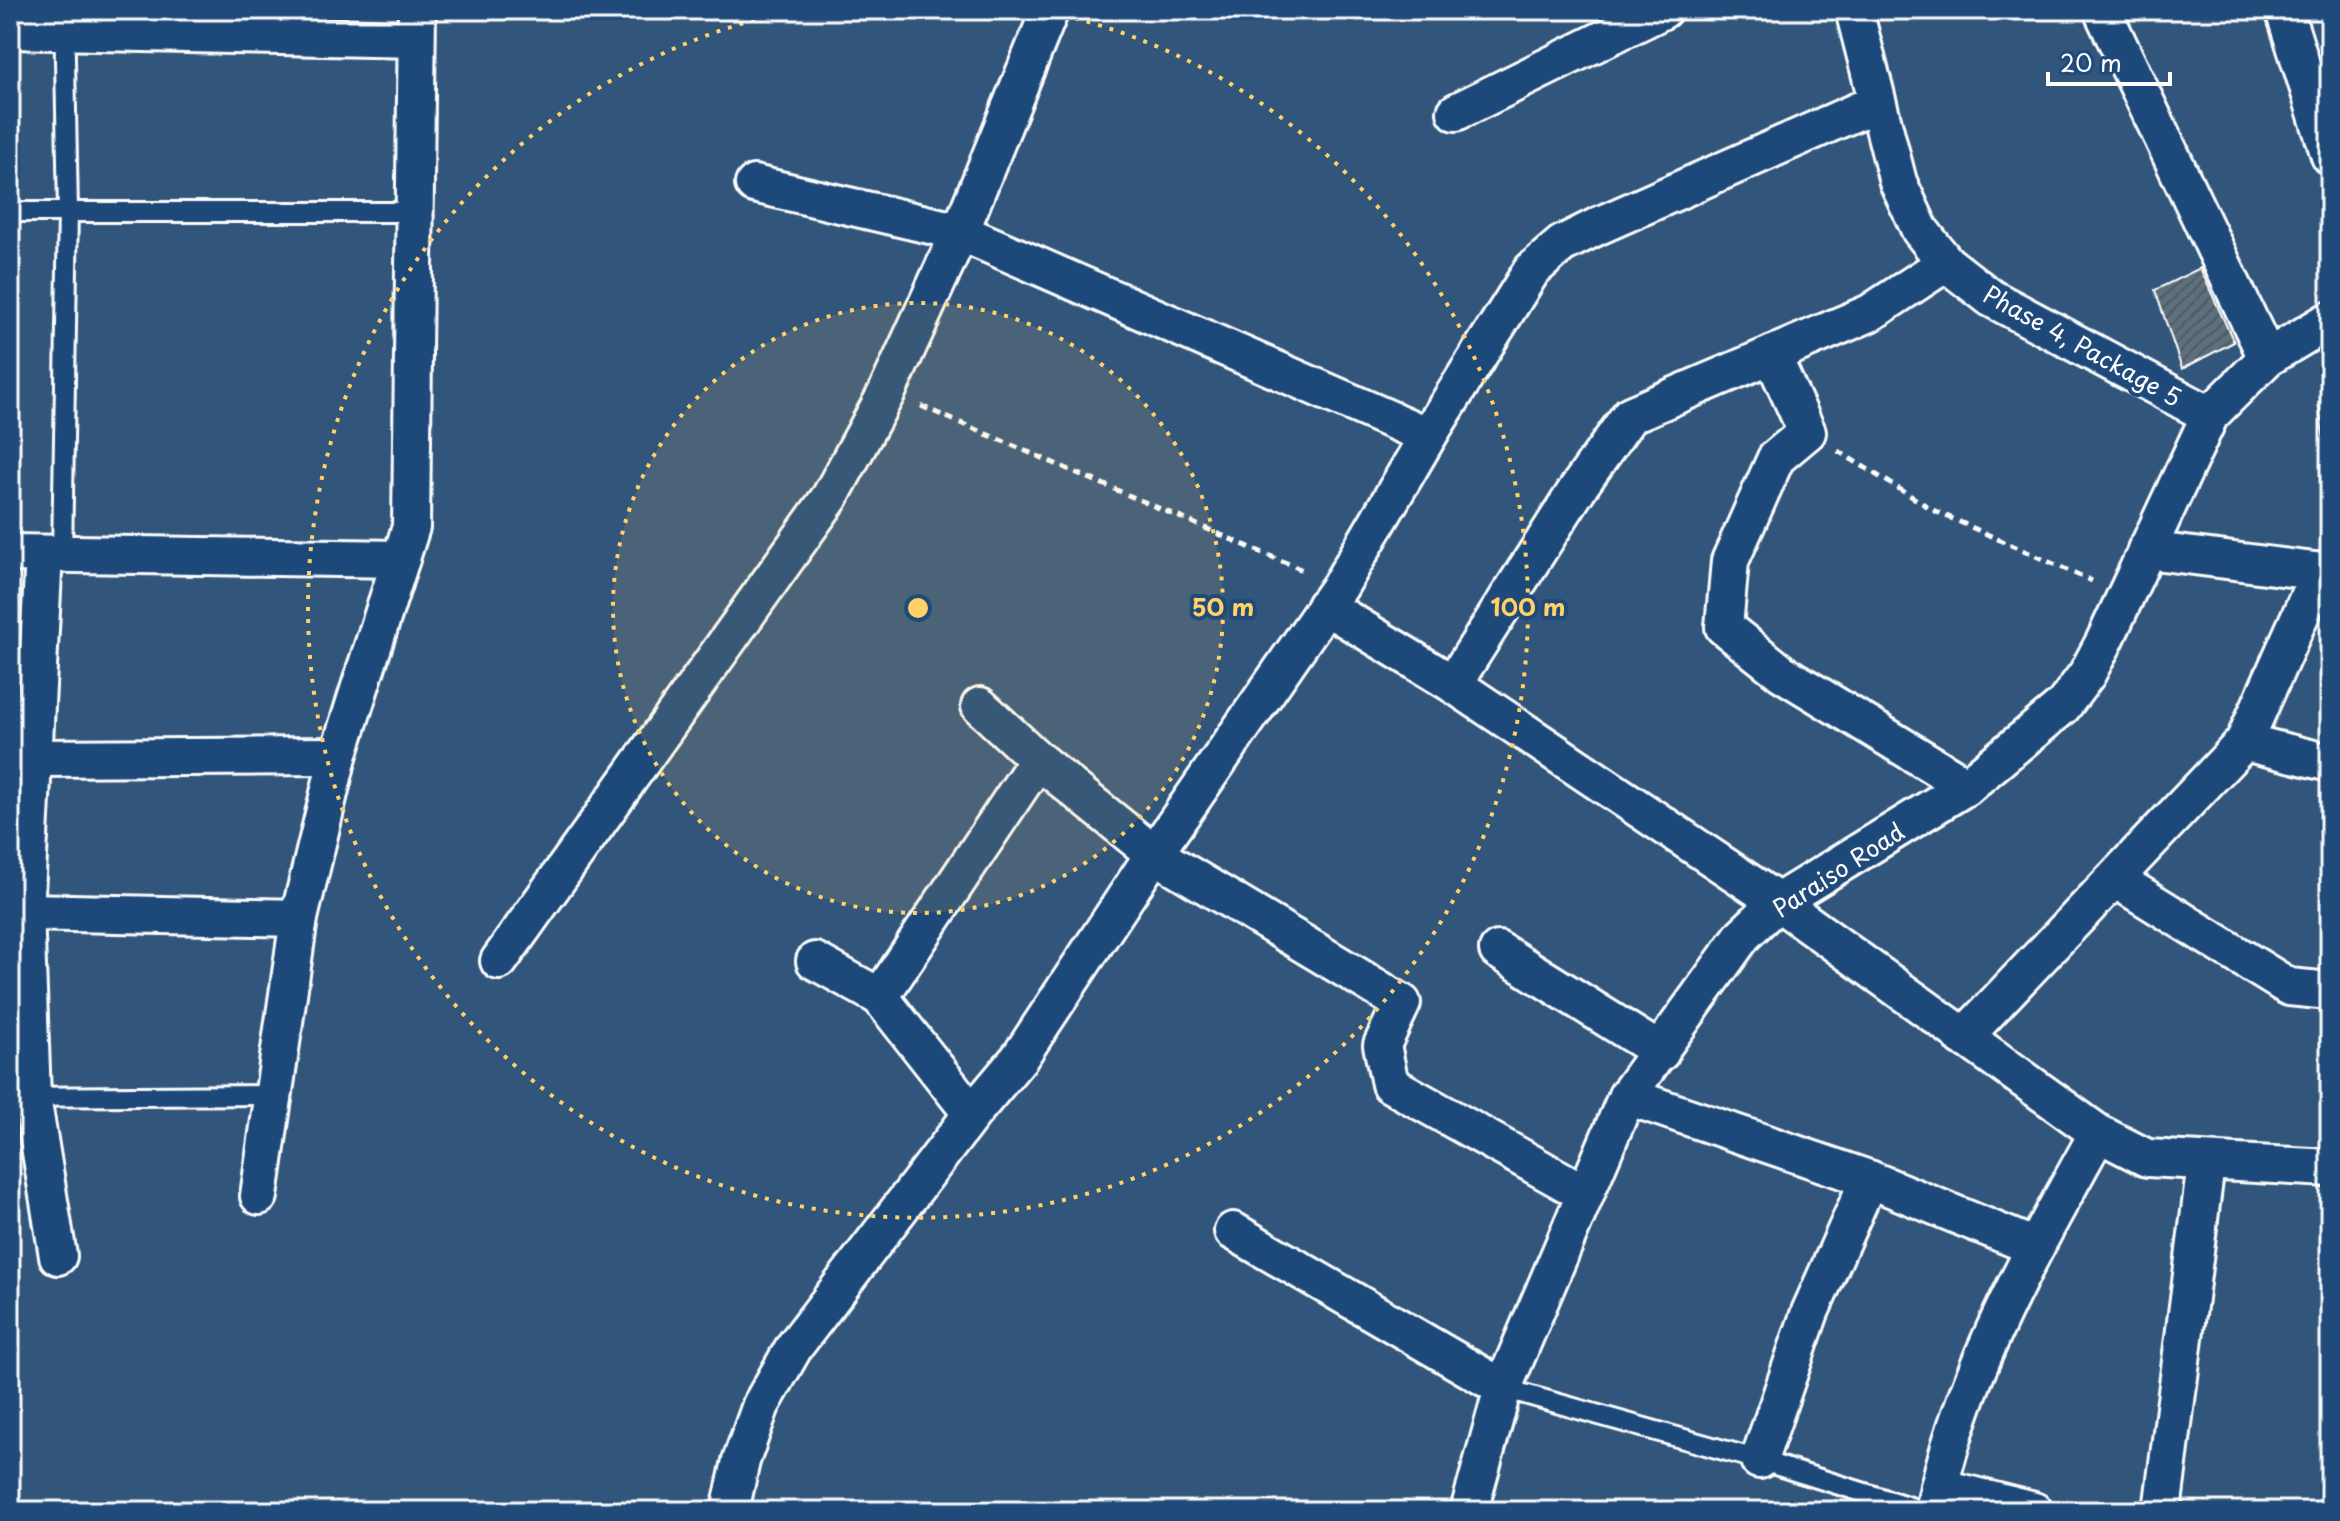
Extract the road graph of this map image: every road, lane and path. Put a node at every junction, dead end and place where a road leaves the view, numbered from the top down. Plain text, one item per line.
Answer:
1 (1050, 10) edge
2 (1663, 10) edge
3 (1854, 10) edge
4 (2102, 10) edge
5 (2284, 10) edge
6 (64, 21) edge
7 (416, 25) edge
8 (10, 30) edge
9 (2318, 82) edge
10 (1876, 103) junction
11 (1456, 112) dead end
12 (2330, 156) edge
13 (754, 184) dead end
14 (68, 211) junction
15 (10, 212) edge
16 (412, 212) junction
17 (960, 232) junction
18 (1946, 263) junction
19 (2330, 320) edge
20 (1772, 355) junction
21 (2267, 358) junction
22 (887, 392) junction
23 (2210, 415) junction
24 (1807, 432) junction
25 (1428, 436) junction
26 (2146, 550) junction
27 (39, 554) edge
28 (401, 559) junction
29 (2325, 572) edge
30 (1333, 596) junction
31 (2125, 596) junction
32 (1453, 684) junction
33 (980, 706) dead end
34 (2244, 742) junction
35 (338, 756) junction
36 (35, 758) junction
37 (1038, 760) junction
38 (2330, 763) edge
39 (1967, 786) junction
40 (1154, 854) junction
41 (2115, 879) junction
42 (1778, 902) junction
43 (25, 912) junction
44 (299, 918) junction
45 (1498, 950) dead end
46 (499, 961) dead end
47 (815, 961) dead end
48 (2330, 991) edge
49 (880, 997) junction
50 (1963, 1038) junction
51 (1661, 1052) junction
52 (275, 1095) junction
53 (1627, 1096) junction
54 (21, 1097) edge
55 (972, 1114) junction
56 (2098, 1133) junction
57 (2206, 1164) junction
58 (2330, 1168) edge
59 (1869, 1179) junction
60 (1584, 1193) junction
61 (259, 1196) dead end
62 (1233, 1231) dead end
63 (2035, 1247) junction
64 (58, 1256) dead end
65 (1503, 1388) junction
66 (1759, 1460) junction
67 (1932, 1503) edge
68 (730, 1511) edge
69 (1469, 1511) edge
70 (2034, 1511) edge
71 (2162, 1511) edge

1 - 17 street
2 - 11 street
3 - 10 street, Phase 4, Package 5
4 - 21 street
5 - 9 street
6 - 7 street
6 - 8 street
6 - 14 lane
7 - 16 street
9 - 12 street
10 - 18 street, Phase 4, Package 5
10 - 25 street
13 - 17 street
14 - 15 lane
14 - 16 lane
14 - 27 lane
16 - 28 street
17 - 22 street
17 - 25 street
18 - 20 street
18 - 23 street, Phase 4, Package 5
19 - 21 street, Paraiso Road
20 - 24 street
20 - 32 street
21 - 23 street, Paraiso Road
22 - 30 path
22 - 46 street
23 - 26 street, Paraiso Road
24 - 31 path
24 - 39 street
25 - 30 street
26 - 29 street
26 - 31 street, Paraiso Road
27 - 28 street
27 - 36 street
28 - 35 street
29 - 34 street
30 - 32 street
30 - 40 street
31 - 39 street, Paraiso Road
32 - 42 street
33 - 37 street
34 - 38 street
34 - 41 street
35 - 36 street
35 - 44 street
36 - 43 street
37 - 40 street
37 - 49 street
39 - 42 street, Paraiso Road
40 - 55 street
40 - 60 street
41 - 48 street
41 - 50 street
42 - 50 street
42 - 51 street, Paraiso Road
43 - 44 street
43 - 54 street
44 - 52 street
45 - 51 street
47 - 49 street
49 - 55 street
50 - 56 street
51 - 53 street, Paraiso Road
52 - 54 lane
52 - 61 street
53 - 59 street
53 - 60 street, Paraiso Road
54 - 64 street
55 - 68 street
56 - 57 street
56 - 63 street
57 - 58 street
57 - 71 street
59 - 63 street
59 - 66 street
60 - 65 street, Paraiso Road
62 - 65 street
63 - 67 street
65 - 66 lane
65 - 69 street, Paraiso Road
66 - 67 lane
67 - 70 street

